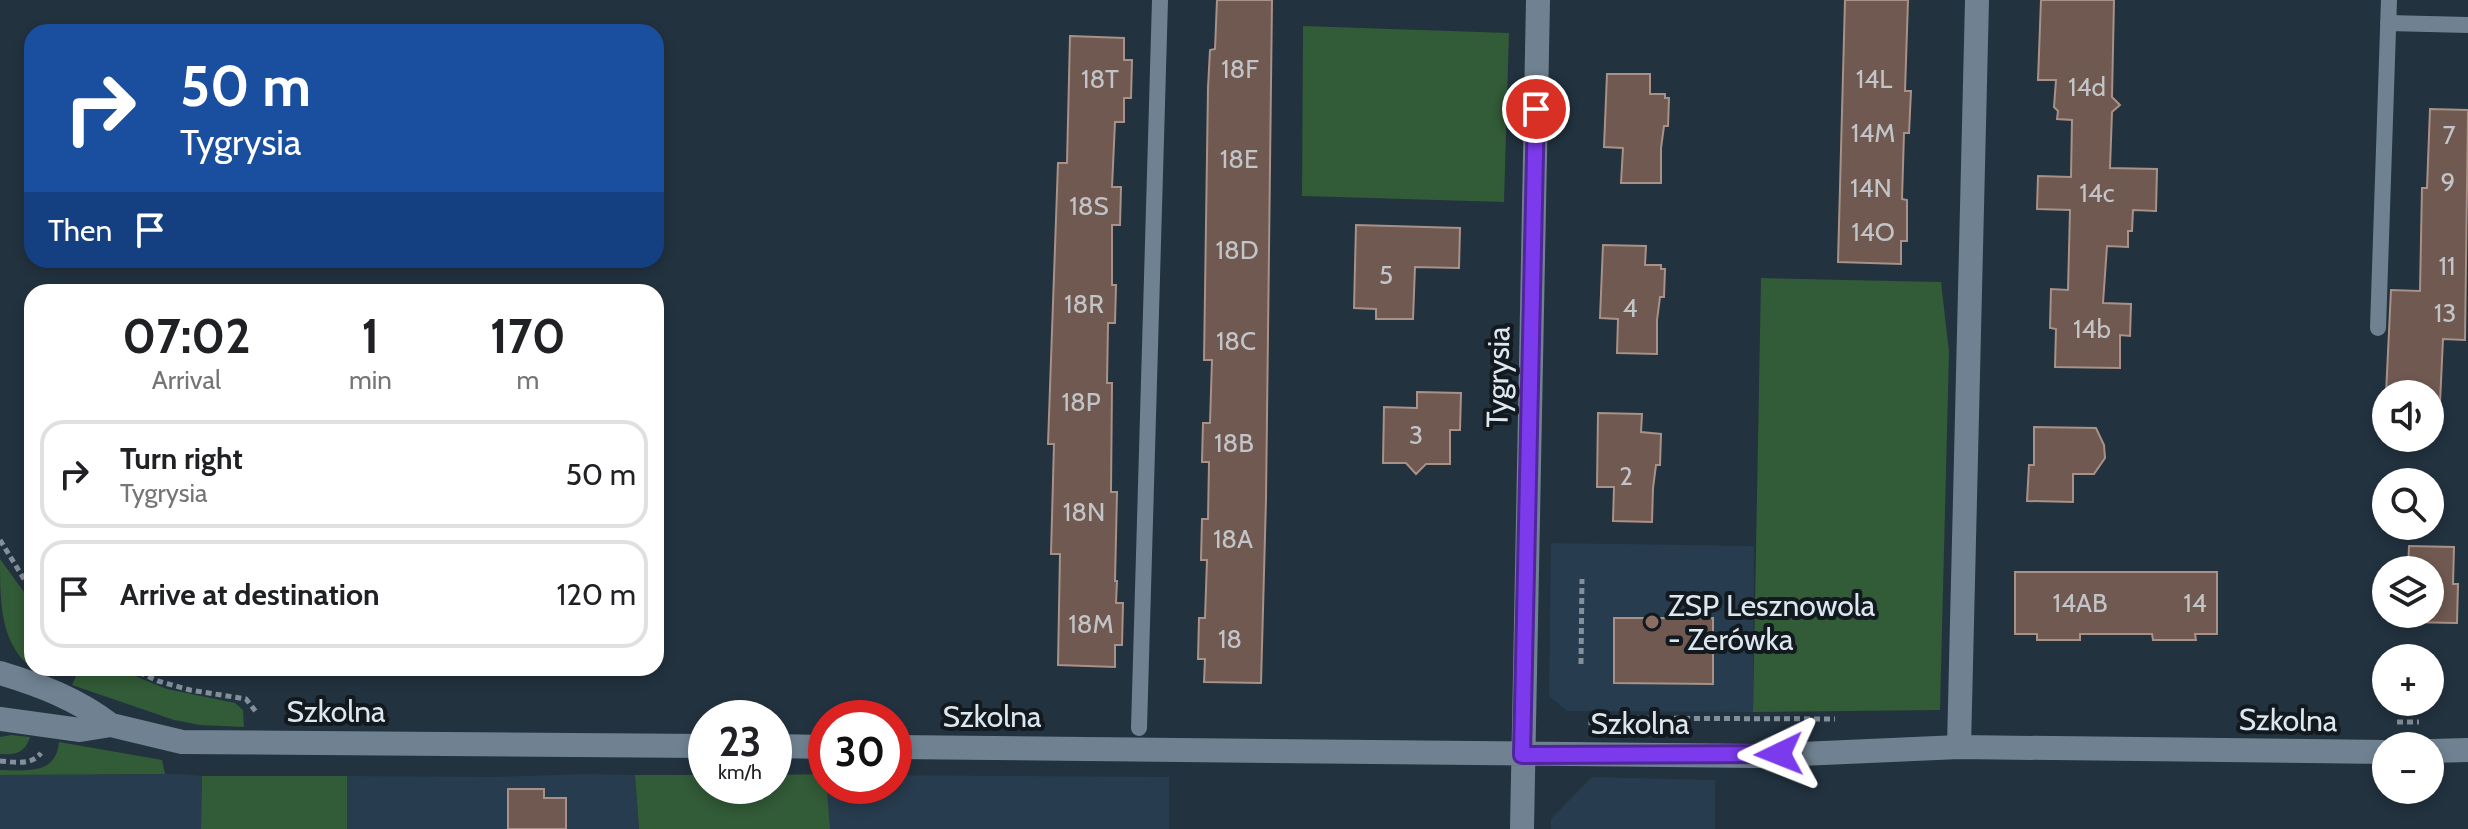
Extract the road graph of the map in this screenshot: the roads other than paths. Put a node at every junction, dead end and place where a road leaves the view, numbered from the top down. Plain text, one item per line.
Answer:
1 (1160, 0) edge
2 (1538, 0) edge
3 (1977, 0) edge
4 (2389, 0) edge
5 (2388, 23) junction
6 (2468, 25) edge
7 (2378, 328) dead end
8 (0, 673) edge
9 (0, 719) edge
10 (111, 725) junction
11 (1139, 728) dead end
12 (688, 746) edge
13 (912, 747) edge
14 (1959, 747) junction
15 (2468, 750) edge
16 (2444, 751) edge
17 (2372, 752) edge
18 (1522, 755) junction
19 (1522, 829) edge

1 - 11 lane
2 - 18 street, Tygrysia
3 - 14 street
4 - 5 lane
5 - 6 lane
5 - 7 lane
8 - 10 street, Szkolna
9 - 10 street, Szkolna
10 - 12 street, Szkolna
13 - 18 street, Szkolna
14 - 17 street, Szkolna
14 - 18 street, Szkolna
15 - 16 street
18 - 19 street, Tygrysia

